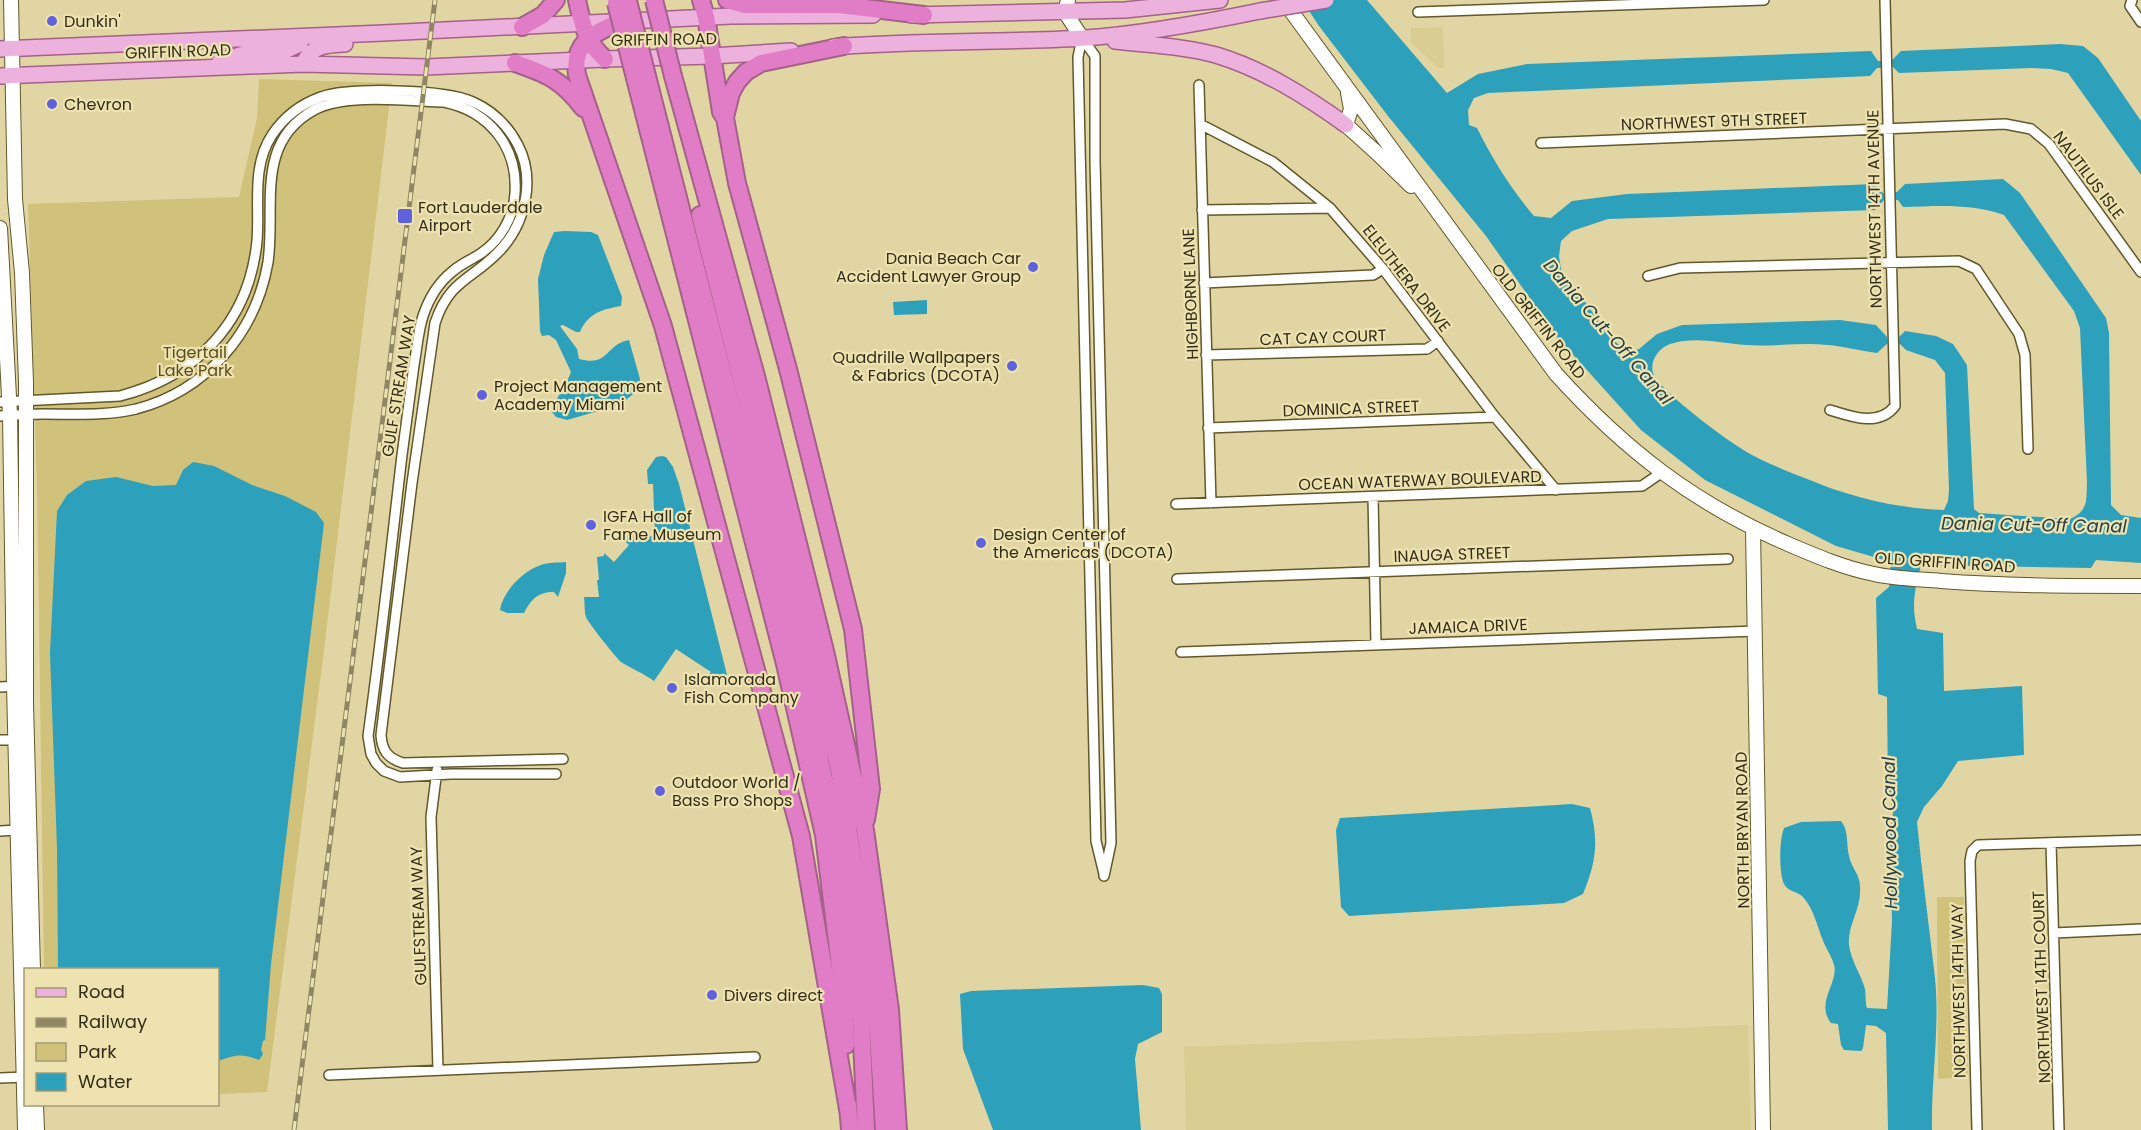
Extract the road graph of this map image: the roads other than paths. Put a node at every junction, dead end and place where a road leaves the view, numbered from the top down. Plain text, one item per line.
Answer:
1 (11, 0) edge
2 (556, 0) edge
3 (577, 0) edge
4 (654, 0) edge
5 (701, 0) edge
6 (727, 0) edge
7 (1220, 0) edge
8 (1283, 0) edge
9 (1326, 0) edge
10 (1764, 0) edge
11 (1885, 0) edge
12 (2132, 0) edge
13 (629, 1) edge
14 (1063, 4) edge
15 (1120, 5) edge
16 (1418, 12) dead end
17 (924, 15) junction
18 (706, 17) junction
19 (619, 22) joint
20 (2141, 22) edge
21 (522, 27) junction
22 (584, 31) junction
23 (383, 33) junction
24 (301, 37) junction
25 (1082, 38) junction
26 (844, 46) junction
27 (6, 49) edge
28 (712, 56) junction
29 (605, 59) junction
30 (575, 61) junction
31 (514, 63) junction
32 (303, 64) junction
33 (197, 68) junction
34 (6, 76) edge
35 (669, 76) junction
36 (641, 77) junction
37 (1199, 85) dead end
38 (1347, 89) junction
39 (725, 118) junction
40 (592, 121) junction
41 (1200, 124) junction
42 (1346, 125) junction
43 (1887, 129) junction
44 (1541, 143) dead end
45 (1330, 208) junction
46 (1202, 210) junction
47 (0, 228) edge
48 (1450, 230) junction
49 (1890, 263) junction
50 (1383, 269) junction
51 (2141, 272) edge
52 (1648, 276) dead end
53 (1204, 284) junction
54 (1438, 341) junction
55 (1206, 355) junction
56 (27, 400) junction
57 (5, 409) edge
58 (1830, 410) dead end
59 (27, 414) junction
60 (1495, 417) junction
61 (1208, 428) junction
62 (2028, 449) dead end
63 (1661, 472) junction
64 (1556, 490) junction
65 (1373, 497) junction
66 (1210, 503) junction
67 (1176, 504) dead end
68 (1753, 529) junction
69 (1728, 559) dead end
70 (1375, 571) junction
71 (1177, 579) dead end
72 (2141, 586) edge
73 (1756, 631) junction
74 (1376, 645) junction
75 (1181, 652) dead end
76 (13, 686) edge
77 (0, 740) edge
78 (15, 740) junction
79 (563, 759) dead end
80 (438, 762) junction
81 (556, 774) dead end
82 (436, 775) junction
83 (17, 830) junction
84 (865, 830) junction
85 (0, 831) edge
86 (2141, 840) edge
87 (2051, 843) junction
88 (2141, 929) edge
89 (2054, 933) junction
90 (33, 968) edge
91 (755, 1058) dead end
92 (438, 1070) junction
93 (329, 1075) dead end
94 (24, 1077) edge
95 (0, 1078) edge
96 (25, 1106) edge
97 (36, 1106) edge
98 (849, 1122) edge
99 (25, 1130) edge
100 (37, 1130) edge
101 (866, 1130) edge
102 (884, 1130) edge
103 (898, 1130) edge
104 (1763, 1130) edge
105 (1977, 1130) edge
106 (2059, 1130) edge

1 - 27 street
2 - 21 highway
3 - 22 highway
4 - 35 highway, bridge
5 - 18 highway
6 - 17 highway
7 - 15 main road, GRIFFIN ROAD
8 - 38 street, OLD GRIFFIN ROAD
9 - 25 main road, GRIFFIN ROAD, bridge
10 - 16 street
11 - 43 street, NORTHWEST 14TH AVENUE
12 - 20 street
13 - 35 highway
13 - 36 highway, bridge
14 - 15 main road, GRIFFIN ROAD
14 - 17 main road, GRIFFIN ROAD
14 - 25 street
17 - 18 main road, GRIFFIN ROAD
18 - 19 main road, GRIFFIN ROAD
18 - 28 highway
19 - 22 highway
21 - 22 main road, GRIFFIN ROAD
21 - 23 main road, GRIFFIN ROAD
22 - 29 highway
22 - 30 highway
23 - 24 main road, GRIFFIN ROAD
23 - 32 main road
24 - 27 main road, GRIFFIN ROAD
24 - 33 main road
25 - 25 street
25 - 26 main road, GRIFFIN ROAD
25 - 42 main road
26 - 28 main road, GRIFFIN ROAD
26 - 39 highway
27 - 34 street
28 - 29 main road, GRIFFIN ROAD
28 - 39 highway
29 - 30 main road, GRIFFIN ROAD
30 - 31 main road, GRIFFIN ROAD
30 - 40 highway
31 - 32 main road, GRIFFIN ROAD
31 - 40 highway
32 - 33 main road, GRIFFIN ROAD
33 - 34 main road, GRIFFIN ROAD
34 - 56 street
35 - 84 highway
35 - 102 highway
36 - 98 highway
36 - 101 highway
37 - 41 street, HIGHBORNE LANE
38 - 42 street
38 - 48 street, OLD GRIFFIN ROAD
39 - 84 highway
40 - 98 highway
41 - 45 street, ELEUTHERA DRIVE
41 - 46 street, HIGHBORNE LANE
42 - 48 street, OLD GRIFFIN ROAD
43 - 44 street, NORTHWEST 9TH STREET
43 - 49 street, NORTHWEST 14TH AVENUE
43 - 51 street, NAUTILUS ISLE
45 - 46 street
45 - 50 street, ELEUTHERA DRIVE
46 - 53 street, HIGHBORNE LANE
47 - 57 street
48 - 63 street, OLD GRIFFIN ROAD
49 - 52 street
49 - 58 street, NORTHWEST 14TH AVENUE
49 - 62 street
50 - 53 street
50 - 54 street, ELEUTHERA DRIVE
53 - 55 street, HIGHBORNE LANE
54 - 55 street, CAT CAY COURT
54 - 60 street, ELEUTHERA DRIVE
55 - 61 street, HIGHBORNE LANE
56 - 57 street
56 - 59 street
56 - 80 street, GULF STREAM WAY
57 - 59 street, GULF STREAM WAY
57 - 76 street
59 - 76 street
59 - 82 street, GULF STREAM WAY
60 - 61 street, DOMINICA STREET
60 - 64 street, ELEUTHERA DRIVE
61 - 66 street, HIGHBORNE LANE
63 - 64 street, OCEAN WATERWAY BOULEVARD
63 - 68 street, OLD GRIFFIN ROAD
64 - 65 street, OCEAN WATERWAY BOULEVARD
65 - 66 street, OCEAN WATERWAY BOULEVARD
65 - 70 street
66 - 67 street, OCEAN WATERWAY BOULEVARD
68 - 72 street, OLD GRIFFIN ROAD
68 - 73 street, NORTH BRYAN ROAD
69 - 70 street, INAUGA STREET
70 - 71 street, INAUGA STREET
70 - 74 street
73 - 74 street, JAMAICA DRIVE
73 - 104 street, NORTH BRYAN ROAD
74 - 75 street, JAMAICA DRIVE
76 - 78 street
76 - 90 street
77 - 78 street
78 - 83 street
79 - 80 street, GULF STREAM WAY
80 - 82 street, GULFSTREAM WAY
81 - 82 street, GULF STREAM WAY
82 - 92 street, GULFSTREAM WAY
83 - 85 street
83 - 94 street
84 - 103 highway
86 - 87 street
87 - 89 street, NORTHWEST 14TH COURT
87 - 105 street, NORTHWEST 14TH WAY
88 - 89 street
89 - 106 street, NORTHWEST 14TH COURT
91 - 92 street
92 - 93 street
94 - 95 street
96 - 99 street
97 - 100 street

